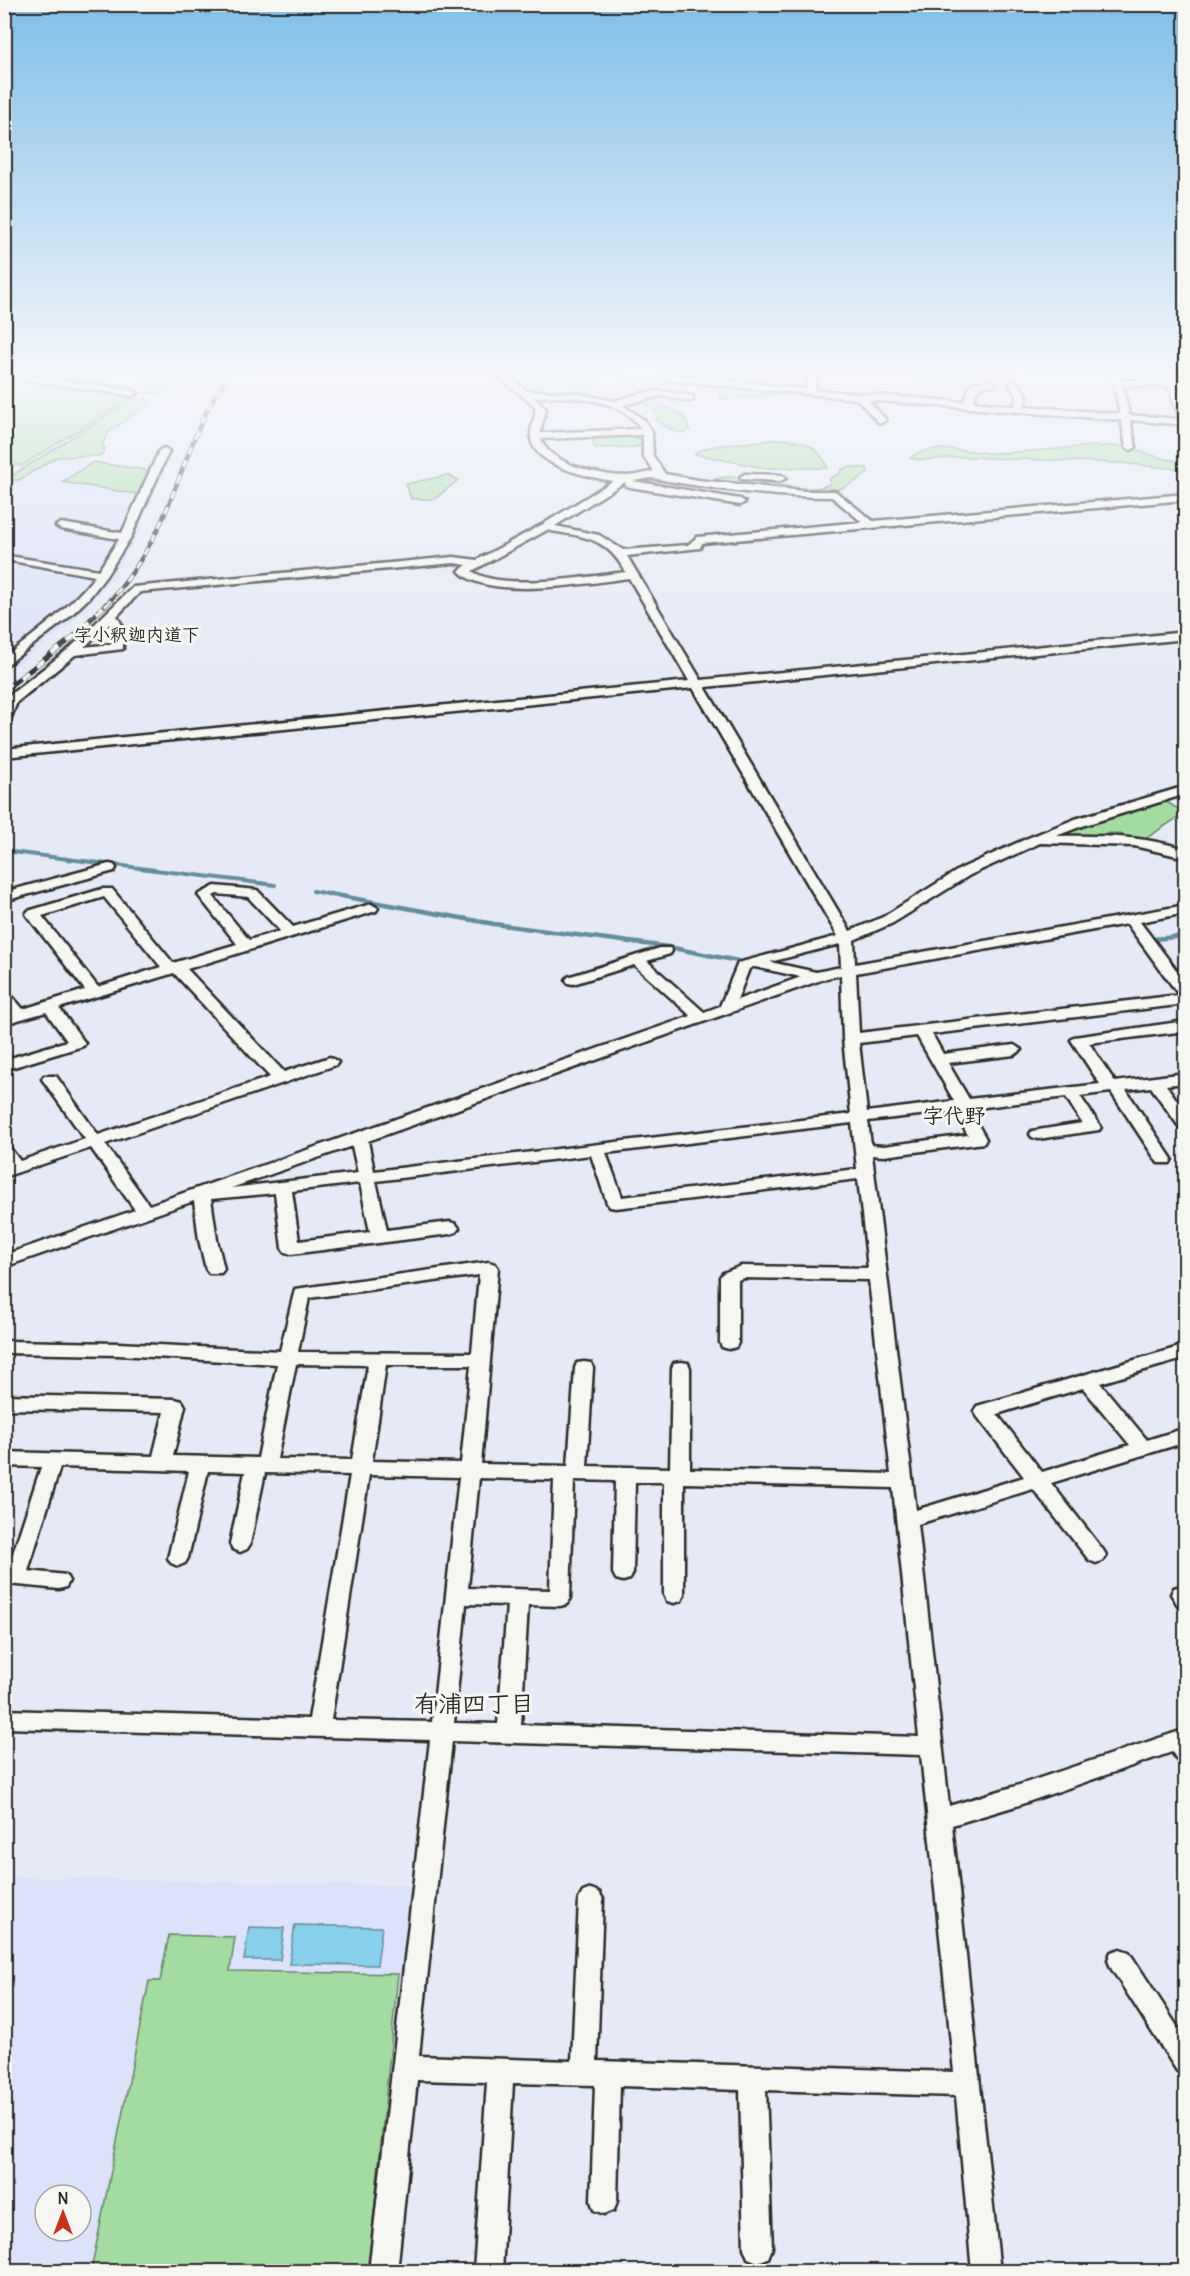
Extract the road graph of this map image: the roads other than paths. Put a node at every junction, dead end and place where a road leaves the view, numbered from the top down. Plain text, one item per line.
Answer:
1 (152, 479) edge
2 (613, 479) edge
3 (629, 479) edge
4 (684, 479) edge
5 (620, 481) junction
6 (1185, 497) edge
7 (740, 502) dead end
8 (871, 525) junction
9 (61, 526) dead end
10 (545, 527) junction
11 (126, 537) junction
12 (620, 553) junction
13 (12, 558) dead end
14 (478, 563) junction
15 (102, 573) junction
16 (631, 575) junction
17 (111, 616) junction
18 (1185, 635) edge
19 (4, 647) edge
20 (22, 650) junction
21 (72, 652) junction
22 (4, 664) edge
23 (698, 684) junction
24 (4, 720) edge
25 (4, 753) edge
26 (1185, 790) edge
27 (1033, 841) junction
28 (1185, 854) edge
29 (109, 868) dead end
30 (4, 897) edge
31 (371, 908) dead end
32 (1185, 909) edge
33 (1131, 919) junction
34 (290, 933) junction
35 (847, 938) junction
36 (246, 946) junction
37 (665, 951) dead end
38 (637, 960) junction
39 (751, 962) junction
40 (174, 968) junction
41 (848, 971) junction
42 (817, 976) junction
43 (573, 980) dead end
44 (94, 992) junction
45 (1185, 994) edge
46 (4, 996) edge
47 (1185, 999) edge
48 (49, 1006) junction
49 (727, 1008) junction
50 (701, 1017) junction
51 (12, 1018) edge
52 (1185, 1026) edge
53 (923, 1032) junction
54 (851, 1039) junction
55 (1014, 1050) dead end
56 (938, 1059) junction
57 (330, 1062) dead end
58 (4, 1065) edge
59 (50, 1078) dead end
60 (1185, 1078) edge
61 (281, 1079) junction
62 (1156, 1082) junction
63 (1113, 1087) junction
64 (1070, 1092) junction
65 (962, 1104) junction
66 (860, 1117) junction
67 (1185, 1125) edge
68 (1038, 1134) dead end
69 (359, 1139) junction
70 (95, 1141) junction
71 (863, 1149) junction
72 (597, 1150) junction
73 (4, 1152) edge
74 (1164, 1159) dead end
75 (10, 1170) edge
76 (865, 1173) junction
77 (367, 1177) junction
78 (284, 1187) junction
79 (202, 1193) junction
80 (145, 1212) junction
81 (450, 1228) dead end
82 (380, 1237) junction
83 (4, 1261) edge
84 (215, 1269) dead end
85 (876, 1274) junction
86 (729, 1343) dead end
87 (4, 1347) edge
88 (1185, 1351) edge
89 (288, 1358) junction
90 (378, 1359) junction
91 (480, 1359) junction
92 (584, 1368) dead end
93 (681, 1368) dead end
94 (1088, 1380) junction
95 (4, 1402) edge
96 (1185, 1435) edge
97 (1143, 1448) junction
98 (4, 1459) edge
99 (53, 1460) junction
100 (161, 1463) junction
101 (200, 1464) junction
102 (261, 1466) junction
103 (360, 1468) junction
104 (470, 1471) junction
105 (570, 1474) junction
106 (625, 1475) junction
107 (677, 1476) junction
108 (901, 1480) junction
109 (1038, 1481) junction
110 (907, 1520) junction
111 (240, 1544) dead end
112 (1096, 1556) dead end
113 (178, 1558) dead end
114 (623, 1573) dead end
115 (10, 1578) edge
116 (59, 1581) dead end
117 (674, 1595) dead end
118 (456, 1596) junction
119 (518, 1598) junction
120 (4, 1719) edge
121 (319, 1728) junction
122 (442, 1730) junction
123 (509, 1732) junction
124 (1183, 1744) edge
125 (930, 1746) junction
126 (938, 1820) junction
127 (591, 1899) dead end
128 (1120, 1960) dead end
129 (1185, 2064) edge
130 (405, 2068) junction
131 (501, 2071) junction
132 (596, 2073) junction
133 (753, 2078) junction
134 (968, 2084) junction
135 (604, 2202) dead end
136 (758, 2248) dead end
137 (382, 2271) edge
138 (488, 2271) edge
139 (986, 2271) edge

1 - 11 street
2 - 5 street
3 - 5 street
4 - 8 street
5 - 7 street
5 - 10 street
6 - 8 street
8 - 12 street
9 - 11 street
10 - 12 street
10 - 14 street
11 - 15 street
12 - 16 street
13 - 15 street
14 - 16 street
14 - 17 street
15 - 20 street
16 - 23 street
17 - 21 street
17 - 21 street
18 - 23 street
19 - 20 street
20 - 22 street
21 - 24 street
23 - 25 street
23 - 35 street
26 - 27 street
27 - 28 street
27 - 35 street
29 - 30 street
31 - 34 street
32 - 33 street
33 - 41 street
33 - 45 street
34 - 36 street
34 - 36 street
35 - 39 street
35 - 41 street
36 - 40 street
37 - 38 street
38 - 43 street
38 - 50 street
39 - 42 street
39 - 49 street
40 - 44 street
40 - 44 street
40 - 61 street
41 - 42 street
41 - 54 street
42 - 49 street
44 - 48 street
46 - 51 street
47 - 53 street
48 - 51 street
48 - 58 street
49 - 50 street
50 - 69 street
52 - 63 street
53 - 54 street
53 - 56 street
54 - 66 street
55 - 56 street
56 - 65 street
57 - 61 street
59 - 70 street
60 - 62 street
61 - 70 street
62 - 63 street
62 - 67 street
63 - 64 street
63 - 74 street
64 - 65 street
64 - 68 street
65 - 66 street
65 - 71 street
66 - 71 street
66 - 72 street
69 - 77 street
69 - 79 street
70 - 75 street
70 - 80 street
71 - 76 street
72 - 76 street
72 - 77 street
73 - 75 street
76 - 85 street
77 - 78 street
77 - 82 street
78 - 79 street
78 - 82 street
79 - 80 street
79 - 84 street
80 - 83 street
81 - 82 street
85 - 86 street
85 - 108 street
87 - 89 street
88 - 94 street
89 - 90 street
89 - 91 street
89 - 102 street
90 - 91 street
90 - 103 street
91 - 104 street
92 - 105 street
93 - 107 street
94 - 97 street
94 - 109 street
95 - 100 street
96 - 97 street
97 - 109 street
98 - 99 street
99 - 100 street
99 - 115 street
100 - 101 street
101 - 102 street
101 - 113 street
102 - 103 street
102 - 111 street
103 - 104 street
103 - 121 street
104 - 105 street
104 - 118 street
105 - 106 street
105 - 119 street
106 - 107 street
106 - 114 street
107 - 108 street
107 - 117 street
108 - 110 street
109 - 110 street
109 - 112 street
110 - 125 street
115 - 116 street
118 - 119 street
118 - 122 street
119 - 123 street
120 - 121 street
121 - 122 street
122 - 123 street
122 - 130 street
123 - 125 street
124 - 126 street
125 - 126 street
126 - 134 street
127 - 132 street
128 - 129 street
130 - 131 street
130 - 137 street
131 - 132 street
131 - 138 street
132 - 133 street
132 - 135 street
133 - 134 street
133 - 136 street
134 - 139 street

